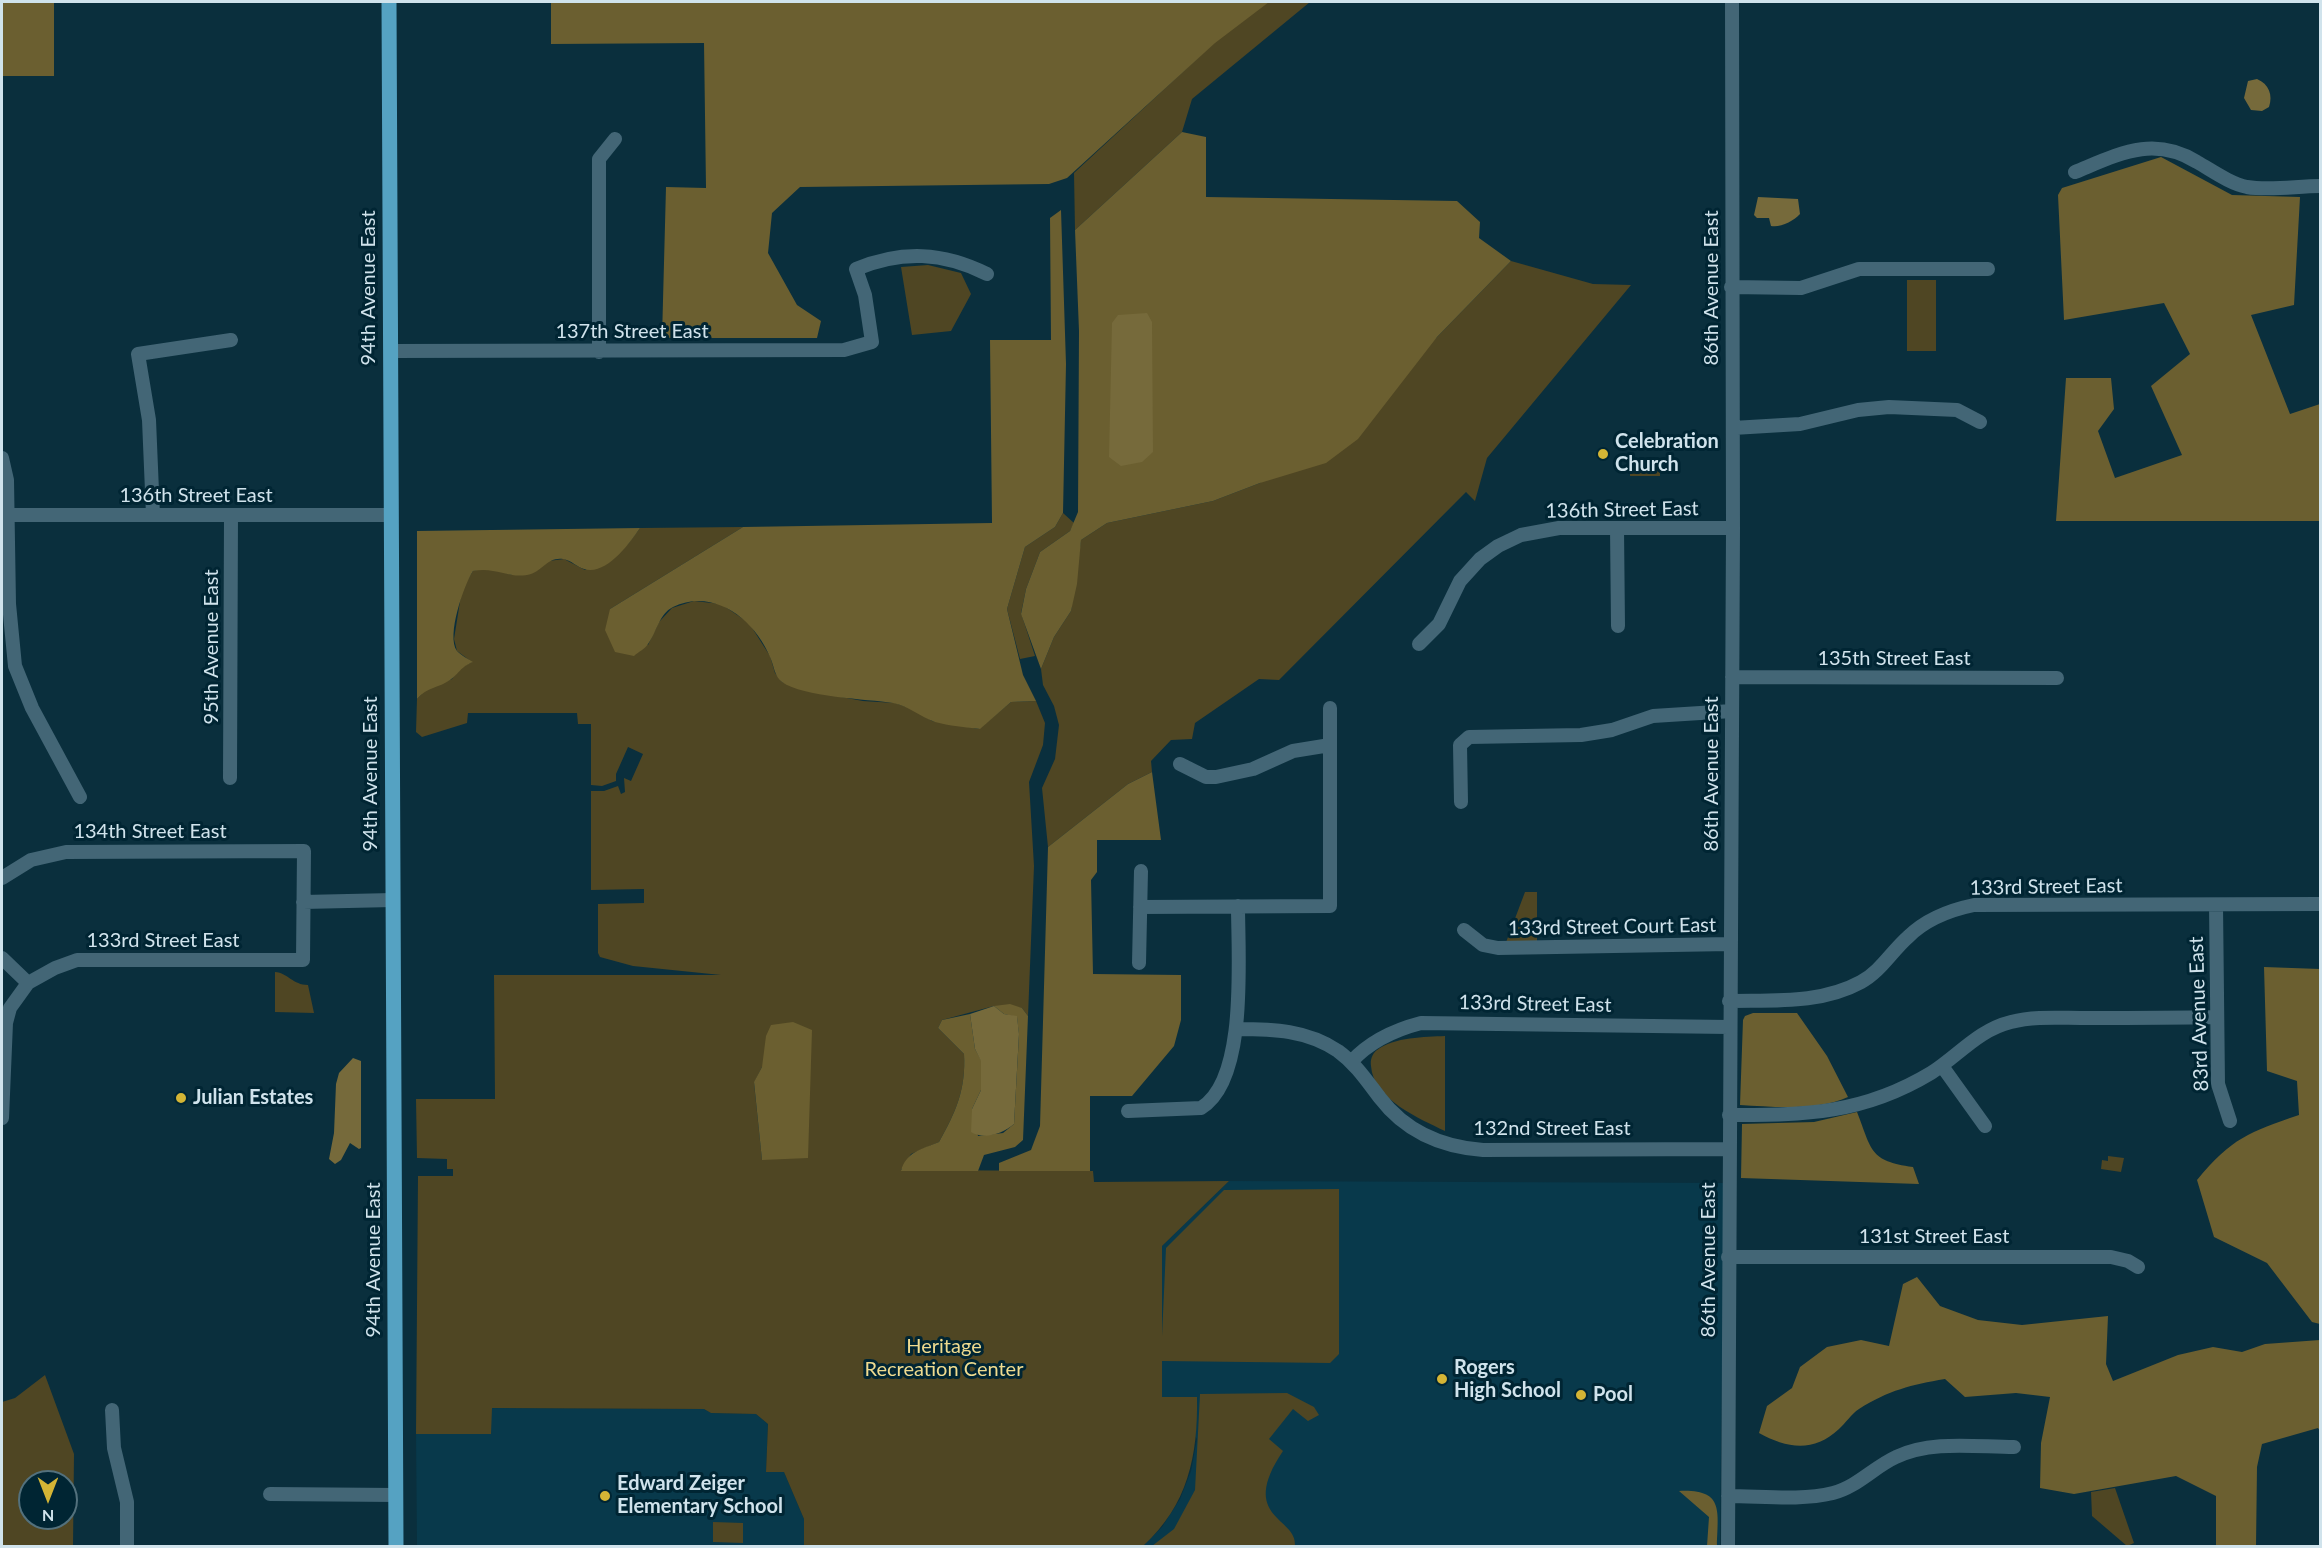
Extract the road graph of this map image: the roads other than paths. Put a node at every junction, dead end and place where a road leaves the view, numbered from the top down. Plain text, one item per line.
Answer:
1 (389, 2) edge
2 (1732, 2) edge
3 (615, 139) dead end
4 (2075, 172) dead end
5 (2320, 186) edge
6 (1988, 269) dead end
7 (987, 274) dead end
8 (1731, 287) junction
9 (231, 340) dead end
10 (391, 351) junction
11 (599, 352) junction
12 (1980, 422) dead end
13 (1733, 428) junction
14 (2, 459) edge
15 (4, 514) edge
16 (153, 515) junction
17 (231, 515) junction
18 (392, 515) junction
19 (1617, 528) junction
20 (1733, 528) junction
21 (1618, 626) dead end
22 (1419, 644) dead end
23 (1732, 677) junction
24 (2057, 678) dead end
25 (1330, 708) dead end
26 (1732, 711) junction
27 (1330, 745) junction
28 (1180, 764) dead end
29 (230, 778) dead end
30 (80, 797) dead end
31 (1461, 802) dead end
32 (1141, 871) dead end
33 (2, 878) edge
34 (393, 900) junction
35 (303, 902) junction
36 (2216, 904) junction
37 (2320, 904) edge
38 (1238, 906) junction
39 (1140, 907) junction
40 (1464, 930) dead end
41 (1730, 944) junction
42 (2, 958) edge
43 (1139, 963) dead end
44 (28, 983) junction
45 (1729, 1001) junction
46 (2216, 1017) junction
47 (1729, 1027) junction
48 (1237, 1029) junction
49 (1351, 1062) junction
50 (1942, 1066) junction
51 (1128, 1111) dead end
52 (1729, 1115) junction
53 (2, 1118) edge
54 (2230, 1121) dead end
55 (1985, 1126) dead end
56 (1728, 1149) junction
57 (1728, 1257) junction
58 (2138, 1267) dead end
59 (112, 1410) dead end
60 (2014, 1447) dead end
61 (270, 1494) dead end
62 (396, 1495) junction
63 (1728, 1496) junction
64 (127, 1546) edge
65 (396, 1546) edge
66 (1728, 1546) edge

1 - 10 main road, 94th Avenue East
2 - 8 street, 86th Avenue East
3 - 11 street
4 - 5 street
6 - 8 street
7 - 11 street, 137th Street East
8 - 13 street, 86th Avenue East
9 - 16 street
10 - 11 street, 137th Street East
10 - 18 main road, 94th Avenue East
12 - 13 street
13 - 20 street, 86th Avenue East
14 - 15 street
15 - 16 street, 136th Street East
15 - 30 street
16 - 17 street, 136th Street East
17 - 18 street, 136th Street East
17 - 29 street, 95th Avenue East
18 - 34 main road, 94th Avenue East
19 - 20 street, 136th Street East
19 - 21 street
19 - 22 street, 136th Street East
20 - 23 street, 86th Avenue East
23 - 24 street, 135th Street East
23 - 26 street, 86th Avenue East
25 - 27 street
26 - 31 street
26 - 41 street, 86th Avenue East
27 - 28 street
27 - 38 street
32 - 39 street
33 - 35 street, 134th Street East
34 - 35 street
34 - 62 main road, 94th Avenue East
35 - 44 street, 133rd Street East
36 - 37 street, 133rd Street East
36 - 45 street, 133rd Street East
36 - 46 street, 83rd Avenue East
38 - 39 street
38 - 48 street
39 - 43 street
40 - 41 street, 133rd Street Court East
41 - 45 street, 86th Avenue East
42 - 44 street
44 - 53 street
45 - 47 street, 86th Avenue East
46 - 50 street
46 - 54 street, 83rd Avenue East
47 - 49 street, 133rd Street East
47 - 52 street, 86th Avenue East
48 - 49 street, 132nd Street East
48 - 51 street
49 - 56 street, 132nd Street East
50 - 52 street
50 - 55 street
52 - 56 street, 86th Avenue East
56 - 57 street, 86th Avenue East
57 - 58 street, 131st Street East
57 - 63 street, 86th Avenue East
59 - 64 street
60 - 63 street
61 - 62 street
62 - 65 main road, 94th Avenue East
63 - 66 street, 86th Avenue East

